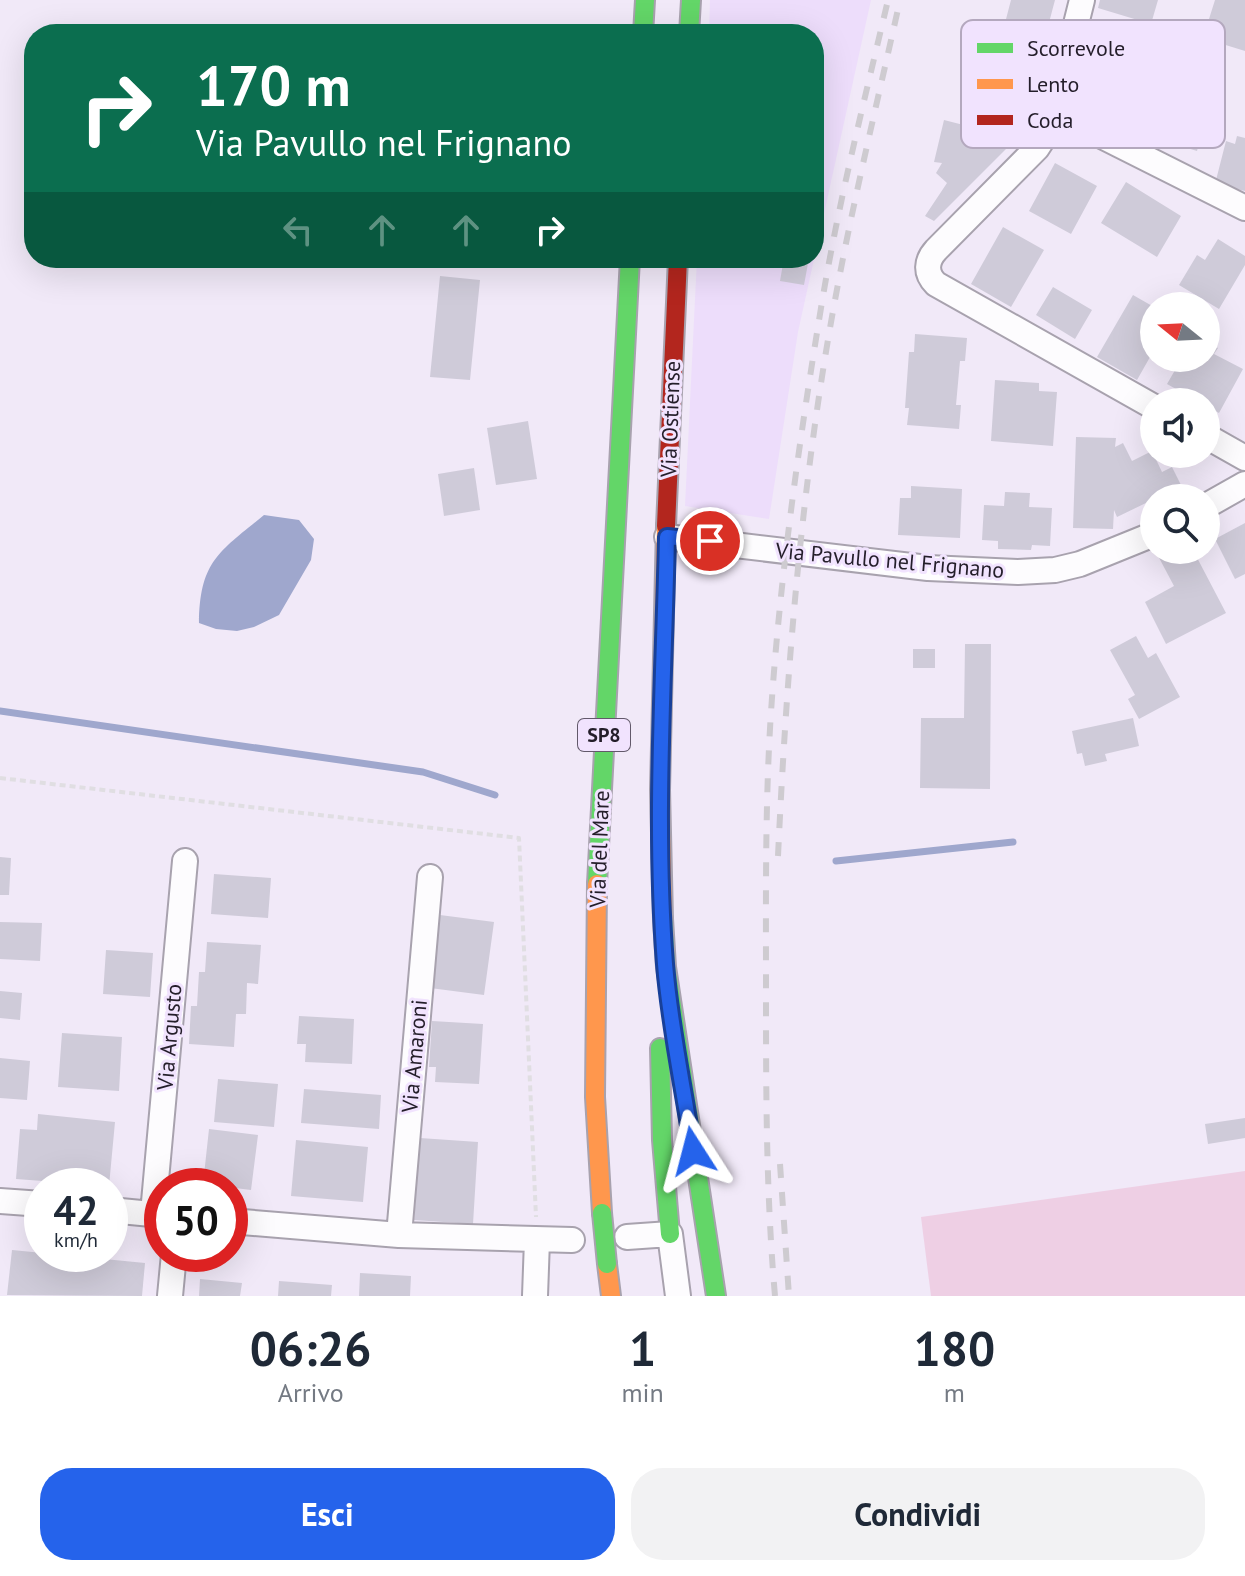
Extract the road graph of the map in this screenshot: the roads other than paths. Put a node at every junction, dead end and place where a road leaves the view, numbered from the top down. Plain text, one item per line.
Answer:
1 (645, 0) edge
2 (691, 0) edge
3 (1082, 0) edge
4 (1077, 20) edge
5 (644, 24) edge
6 (690, 24) edge
7 (1037, 148) edge
8 (1126, 148) edge
9 (1245, 208) edge
10 (629, 268) edge
11 (677, 268) edge
12 (1140, 399) edge
13 (1220, 444) edge
14 (1245, 458) edge
15 (1245, 484) edge
16 (1220, 498) edge
17 (667, 537) junction
18 (1140, 540) edge
19 (185, 861) dead end
20 (430, 877) dead end
21 (666, 967) junction
22 (161, 1168) edge
23 (0, 1201) edge
24 (24, 1203) edge
25 (248, 1222) edge
26 (670, 1234) junction
27 (399, 1235) junction
28 (627, 1237) dead end
29 (537, 1240) junction
30 (572, 1240) dead end
31 (172, 1272) edge
32 (170, 1296) edge
33 (535, 1296) edge
34 (611, 1296) edge
35 (678, 1296) edge
36 (716, 1296) edge

1 - 5 main road
2 - 6 main road
3 - 4 street
7 - 12 street
8 - 9 street
10 - 34 main road, Via del Mare / SP8, bridge
11 - 17 main road, Via Ostiense
13 - 14 street
15 - 16 street
17 - 18 street, Via Pavullo nel Frignano
17 - 21 main road, Via Ostiense
19 - 22 street, Via Argusto
20 - 27 street, Via Amaroni
21 - 26 main road
21 - 36 main road, Via Ostiense
23 - 24 street
25 - 27 street
26 - 28 street
26 - 35 street
27 - 29 street
29 - 30 street
29 - 33 street
31 - 32 street

